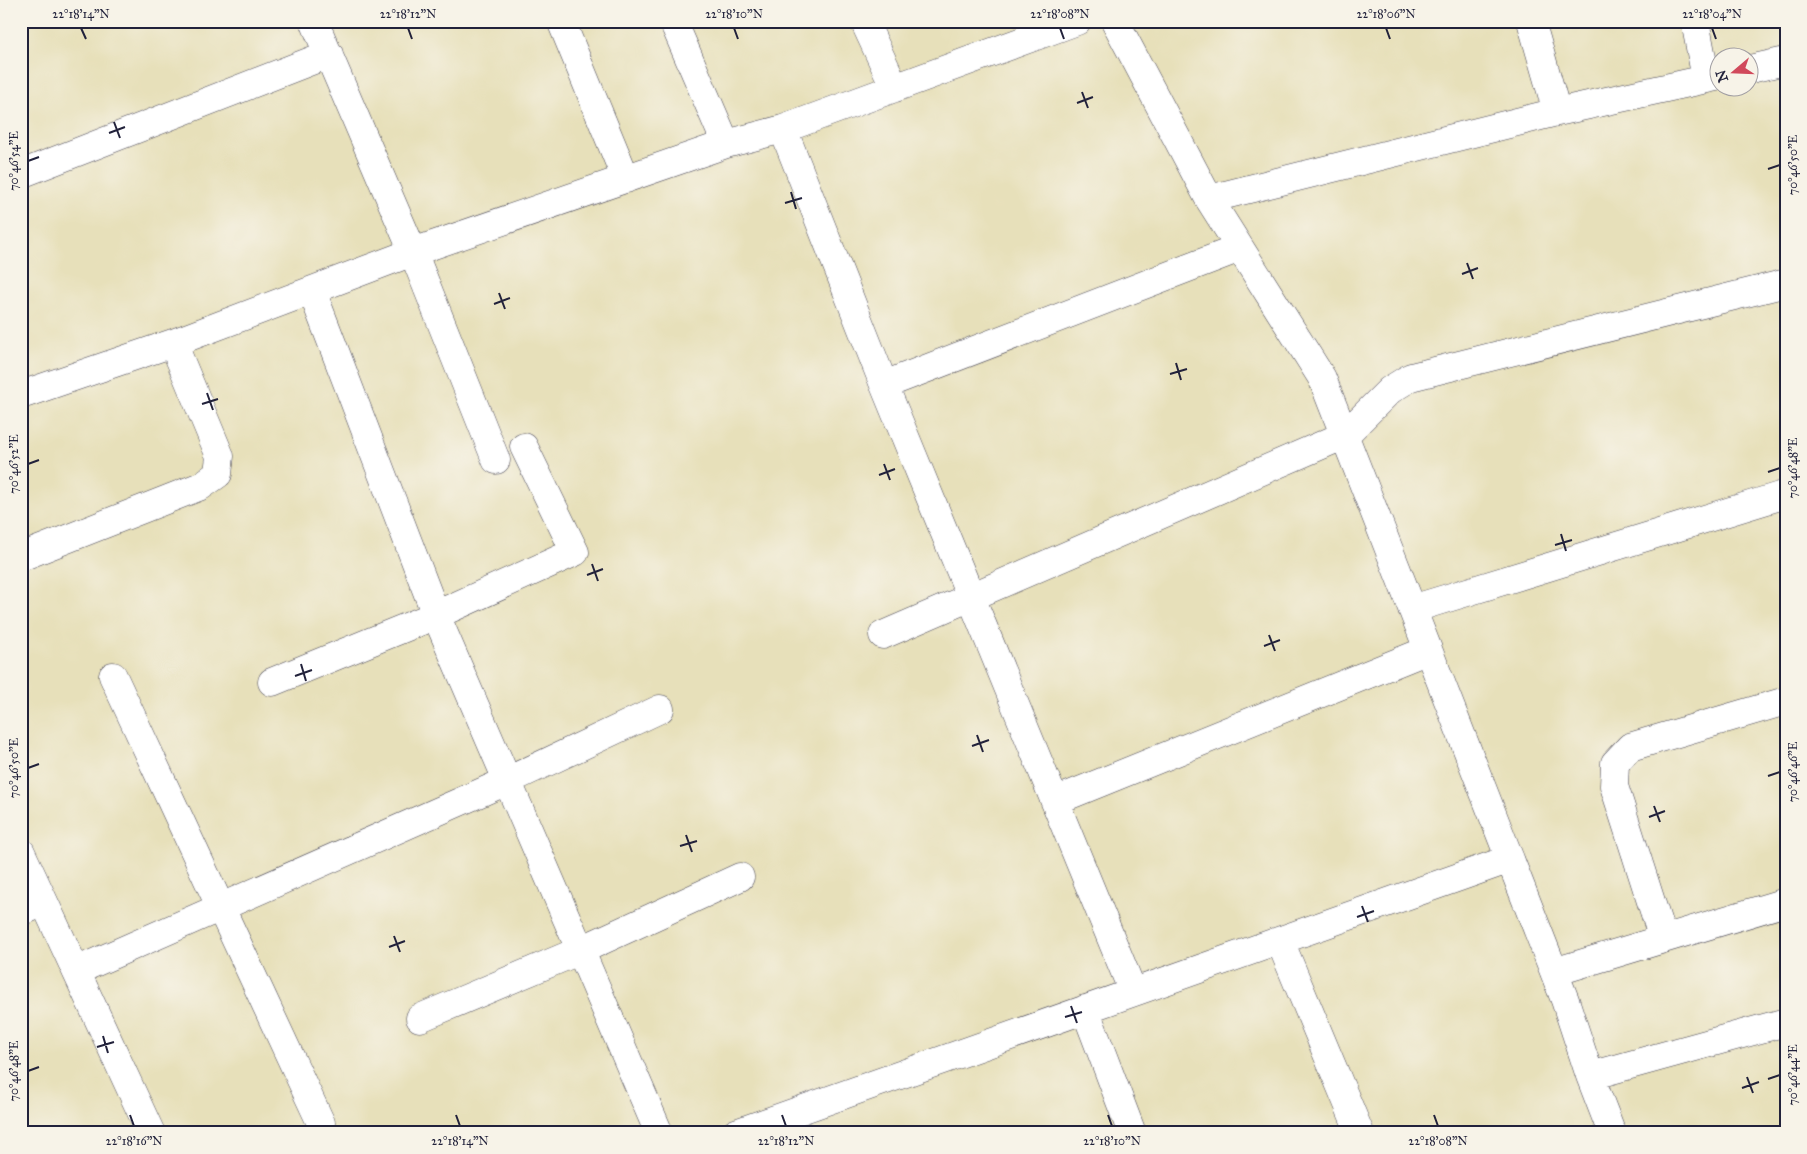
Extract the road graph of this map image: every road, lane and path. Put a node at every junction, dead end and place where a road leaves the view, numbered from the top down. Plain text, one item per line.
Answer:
1 (314, 21) edge
2 (561, 21) edge
3 (673, 21) edge
4 (864, 21) edge
5 (1077, 21) edge
6 (1115, 21) edge
7 (1531, 21) edge
8 (1695, 21) edge
9 (329, 54) junction
10 (1786, 61) edge
11 (1760, 67) edge
12 (1710, 68) edge
13 (1710, 78) edge
14 (895, 88) junction
15 (1557, 112) junction
16 (783, 129) junction
17 (726, 144) junction
18 (21, 174) edge
19 (626, 179) junction
20 (1209, 198) junction
21 (1240, 248) junction
22 (413, 252) junction
23 (1786, 283) edge
24 (312, 290) junction
25 (173, 343) junction
26 (884, 385) junction
27 (21, 396) edge
28 (1345, 435) junction
29 (524, 447) dead end
30 (496, 460) dead end
31 (1786, 494) edge
32 (21, 556) edge
33 (971, 598) junction
34 (1412, 609) junction
35 (436, 616) junction
36 (883, 635) dead end
37 (1428, 650) junction
38 (113, 676) dead end
39 (272, 682) dead end
40 (1786, 701) edge
41 (660, 709) dead end
42 (507, 781) junction
43 (1055, 801) junction
44 (21, 852) edge
45 (1510, 859) junction
46 (740, 877) dead end
47 (1786, 902) edge
48 (33, 907) edge
49 (221, 907) junction
50 (1663, 939) junction
51 (1280, 940) junction
52 (580, 950) junction
53 (76, 971) junction
54 (1554, 972) junction
55 (1133, 992) junction
56 (1085, 1009) junction
57 (420, 1018) dead end
58 (1786, 1022) edge
59 (1590, 1076) junction
60 (321, 1123) dead end
61 (142, 1130) edge
62 (659, 1133) edge
63 (736, 1133) edge
64 (1132, 1133) edge
65 (1360, 1133) edge
66 (1612, 1133) edge

1 - 9 street
2 - 19 street
3 - 17 street
4 - 14 street
5 - 14 street
6 - 20 street
7 - 15 street
8 - 12 street
9 - 18 street
9 - 22 street
10 - 11 street
13 - 15 street
14 - 16 street
15 - 20 street
16 - 17 street
16 - 26 street
17 - 19 street
19 - 22 street
20 - 21 street
21 - 26 street
21 - 28 street
22 - 24 street
22 - 30 street
23 - 28 street
24 - 25 street
24 - 35 street
25 - 27 street
25 - 32 street
26 - 33 street
28 - 33 street
28 - 34 street
29 - 35 street
31 - 34 street
33 - 36 street
33 - 43 street
34 - 37 street
35 - 39 street
35 - 42 street
37 - 43 street
37 - 45 street
38 - 49 street
40 - 50 street
41 - 42 street
42 - 49 street
42 - 52 street
43 - 55 street
44 - 48 street
45 - 51 street
45 - 54 street
46 - 52 street
47 - 50 street
48 - 53 street
49 - 53 street
49 - 60 street
50 - 54 street
51 - 55 street
51 - 65 street
52 - 57 street
52 - 62 street
53 - 61 street
54 - 59 street
55 - 56 street
56 - 63 street
56 - 64 street
58 - 59 street
59 - 66 street

